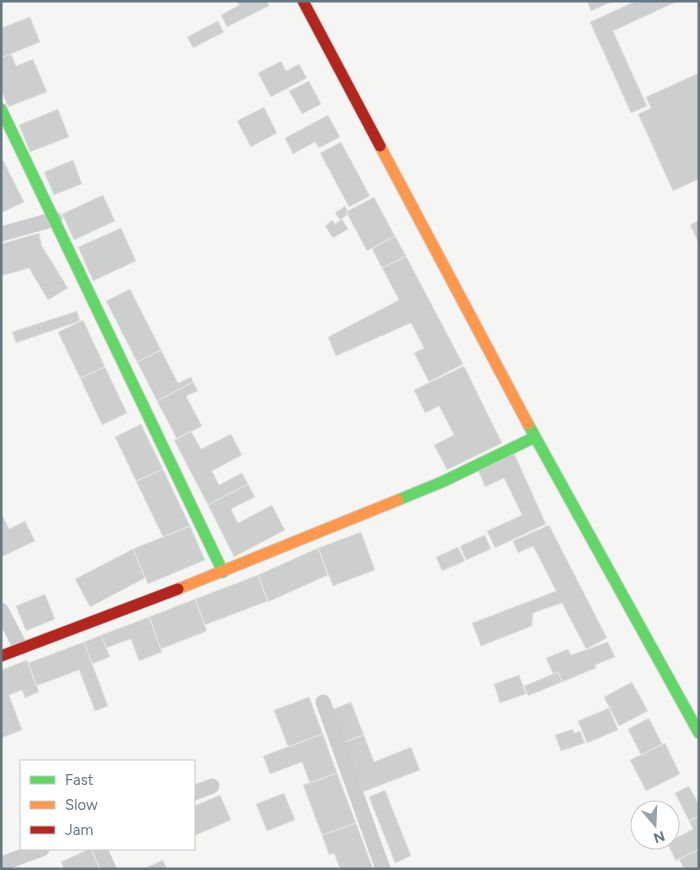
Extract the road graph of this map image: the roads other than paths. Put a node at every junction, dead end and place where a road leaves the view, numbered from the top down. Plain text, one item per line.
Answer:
1 (303, 1) edge
2 (1, 109) edge
3 (55, 219) junction
4 (1, 234) edge
5 (535, 437) junction
6 (223, 572) junction
7 (1, 610) edge
8 (21, 648) junction
9 (1, 656) edge
10 (323, 702) dead end
11 (699, 733) edge
12 (212, 786) dead end
13 (195, 793) edge
14 (39, 850) edge
15 (100, 850) edge
16 (1, 864) edge
17 (109, 869) edge
18 (383, 869) edge

1 - 5 street
2 - 3 street
3 - 4 street
3 - 6 street
5 - 6 street
5 - 11 street
6 - 8 street
7 - 8 street
8 - 9 street
10 - 18 street
12 - 13 street
14 - 16 street
15 - 17 street

